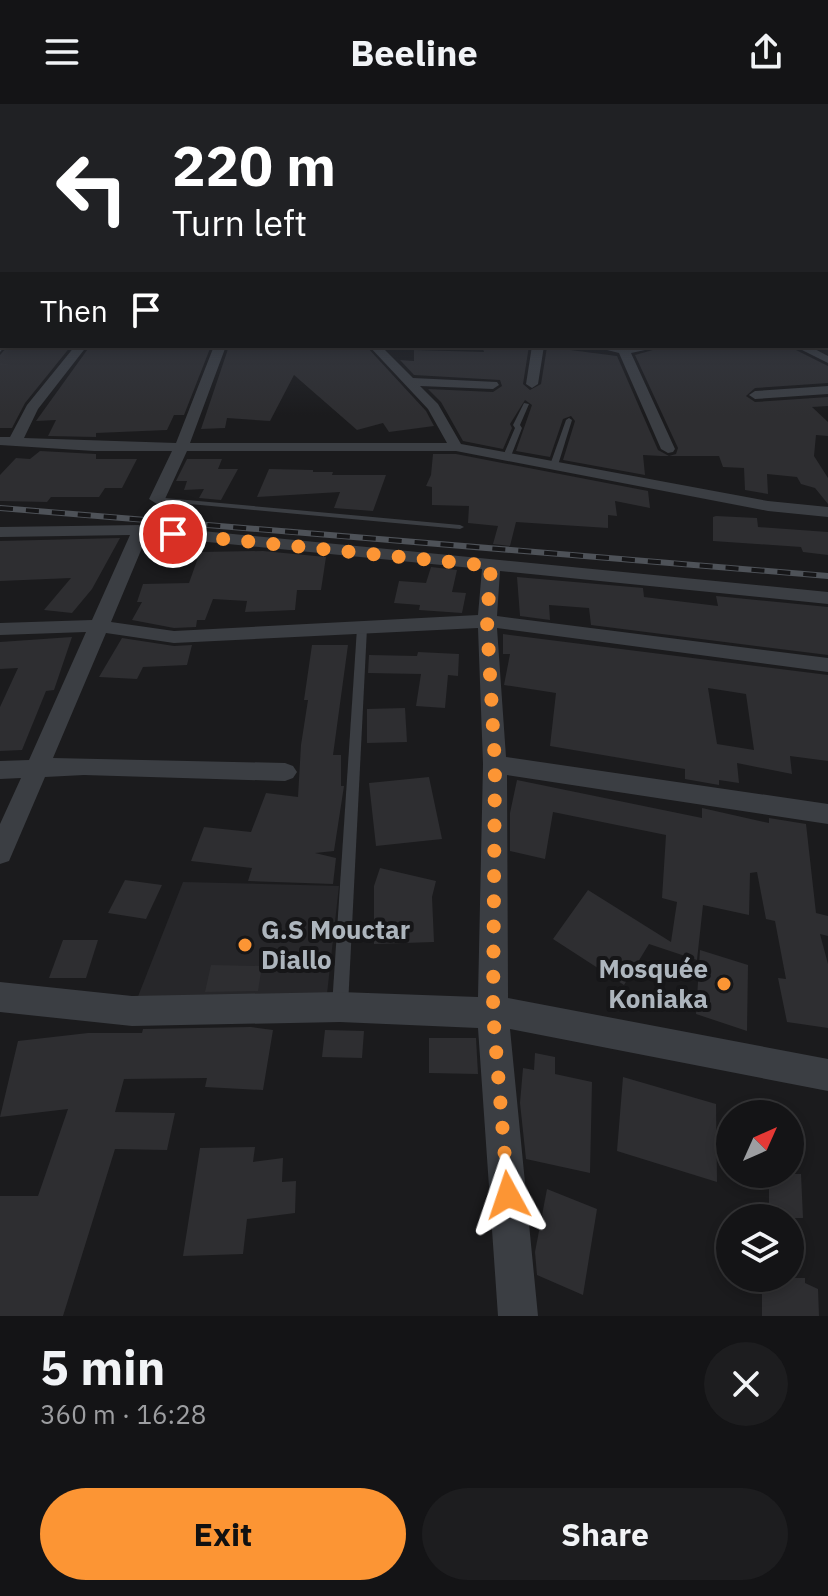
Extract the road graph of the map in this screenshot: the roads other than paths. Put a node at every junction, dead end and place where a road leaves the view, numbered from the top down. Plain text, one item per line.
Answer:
1 (79, 348) edge
2 (219, 348) edge
3 (377, 348) edge
4 (538, 348) edge
5 (623, 348) edge
6 (804, 348) edge
7 (828, 360) edge
8 (409, 382) junction
9 (532, 384) dead end
10 (493, 385) dead end
11 (828, 390) edge
12 (755, 395) dead end
13 (526, 404) dead end
14 (569, 420) dead end
15 (7, 442) edge
16 (182, 446) junction
17 (456, 447) junction
18 (668, 449) dead end
19 (507, 456) junction
20 (554, 465) junction
21 (157, 499) joint
22 (828, 512) edge
23 (460, 527) dead end
24 (141, 530) junction
25 (0, 532) edge
26 (491, 566) junction
27 (828, 598) edge
28 (487, 621) junction
29 (98, 626) junction
30 (362, 628) junction
31 (0, 629) edge
32 (828, 665) edge
33 (495, 764) junction
34 (36, 768) junction
35 (0, 770) edge
36 (285, 772) dead end
37 (828, 814) edge
38 (0, 853) edge
39 (0, 997) edge
40 (340, 1007) junction
41 (493, 1013) junction
42 (828, 1075) edge
43 (518, 1316) edge

1 - 15 street
2 - 16 street
3 - 8 street
4 - 9 street
5 - 18 street
6 - 7 street
8 - 10 street
8 - 17 street
11 - 12 street
13 - 19 lane
14 - 20 lane
15 - 16 street
16 - 17 street
16 - 21 street
17 - 19 street
19 - 20 street
20 - 22 street
21 - 23 lane
24 - 25 street
24 - 26 street
24 - 29 street
26 - 27 street
26 - 28 street
28 - 30 street
28 - 32 street
28 - 33 street
29 - 30 street
29 - 31 street
29 - 34 street
30 - 40 lane
33 - 37 street
33 - 41 street
34 - 35 street
34 - 36 street
34 - 38 street
39 - 40 street
40 - 41 street
41 - 42 street
41 - 43 street

